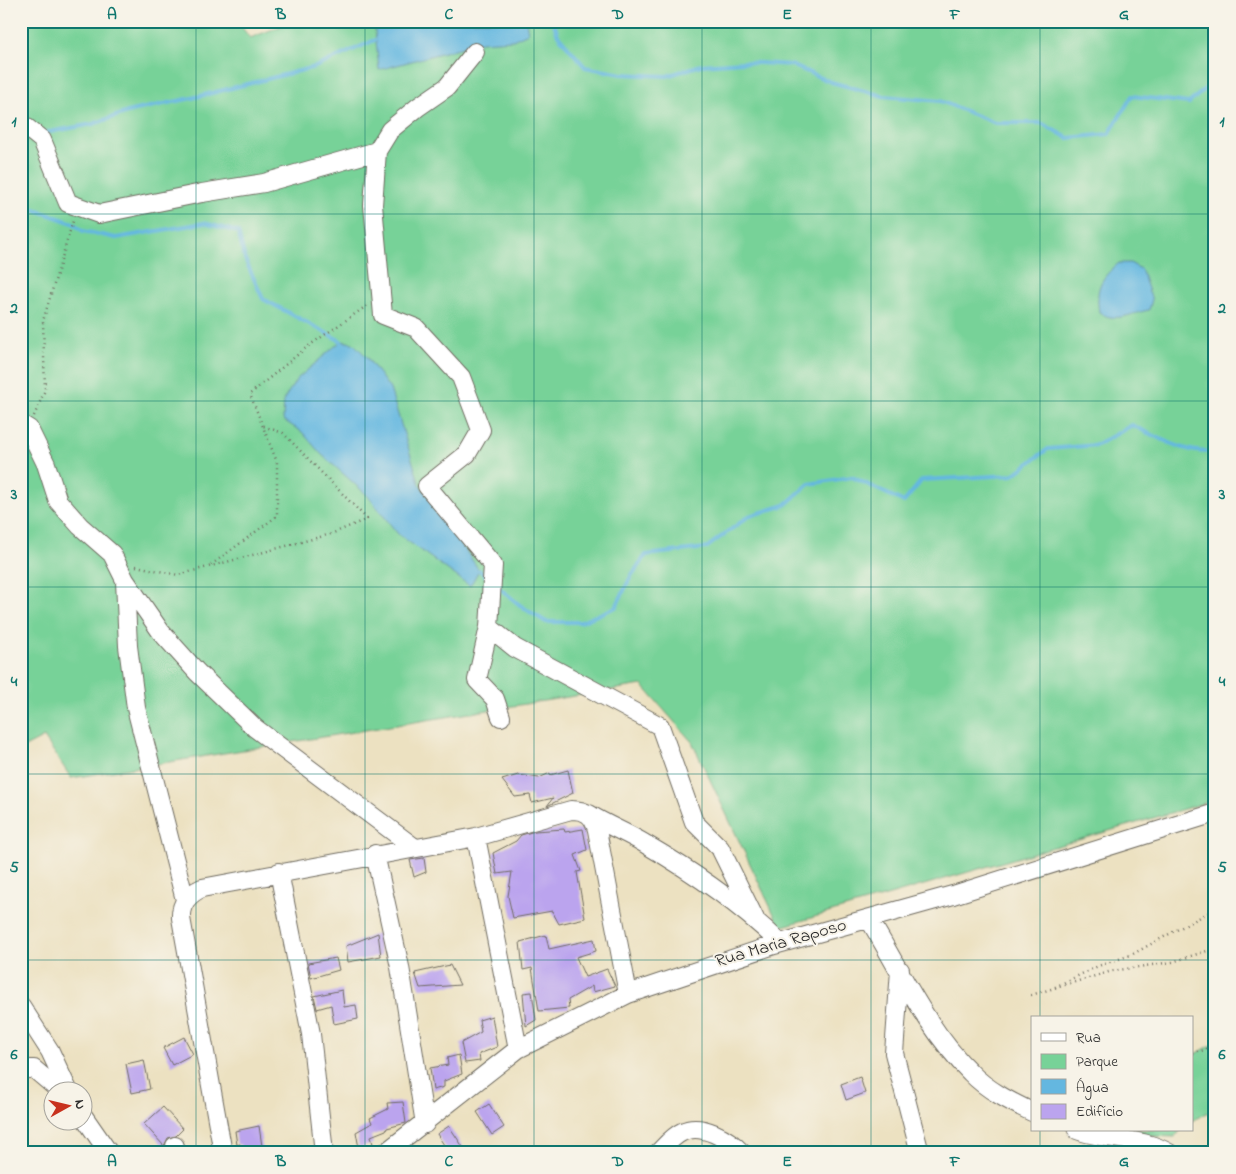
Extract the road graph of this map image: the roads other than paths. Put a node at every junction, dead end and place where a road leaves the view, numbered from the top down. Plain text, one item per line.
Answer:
1 (475, 52) dead end
2 (21, 123) edge
3 (377, 151) junction
4 (25, 426) edge
5 (125, 580) junction
6 (489, 627) junction
7 (501, 717) dead end
8 (588, 813) junction
9 (1215, 813) edge
10 (476, 837) junction
11 (415, 848) junction
12 (375, 854) junction
13 (280, 872) junction
14 (185, 900) junction
15 (755, 919) junction
16 (869, 919) junction
17 (780, 943) junction
18 (900, 970) junction
19 (628, 994) junction
20 (21, 1006) edge
21 (518, 1049) junction
22 (21, 1068) edge
23 (49, 1082) edge
24 (64, 1082) edge
25 (1031, 1111) edge
26 (424, 1124) junction
27 (92, 1128) edge
28 (1083, 1132) edge
29 (109, 1153) edge
30 (223, 1153) edge
31 (324, 1153) edge
32 (385, 1153) edge
33 (658, 1153) edge
34 (742, 1153) edge
35 (920, 1153) edge
36 (1169, 1153) edge

1 - 3 street
2 - 3 street
3 - 6 street
4 - 5 street
5 - 11 street
5 - 14 street
6 - 7 street
6 - 15 street
8 - 10 street
8 - 15 street
8 - 19 street
9 - 16 street, Rua Maria Raposo
10 - 11 street
10 - 21 street
11 - 12 street
12 - 13 street
12 - 26 street
13 - 14 street
13 - 31 street
14 - 30 street
15 - 17 street
16 - 17 street, Rua Maria Raposo
16 - 18 street
17 - 19 street, Rua Maria Raposo
18 - 25 street
18 - 35 street
19 - 21 street, Rua Maria Raposo
20 - 24 street
21 - 26 street, Rua Maria Raposo
22 - 23 street
26 - 32 street, Rua Maria Raposo
27 - 29 street
28 - 36 street
33 - 34 street

